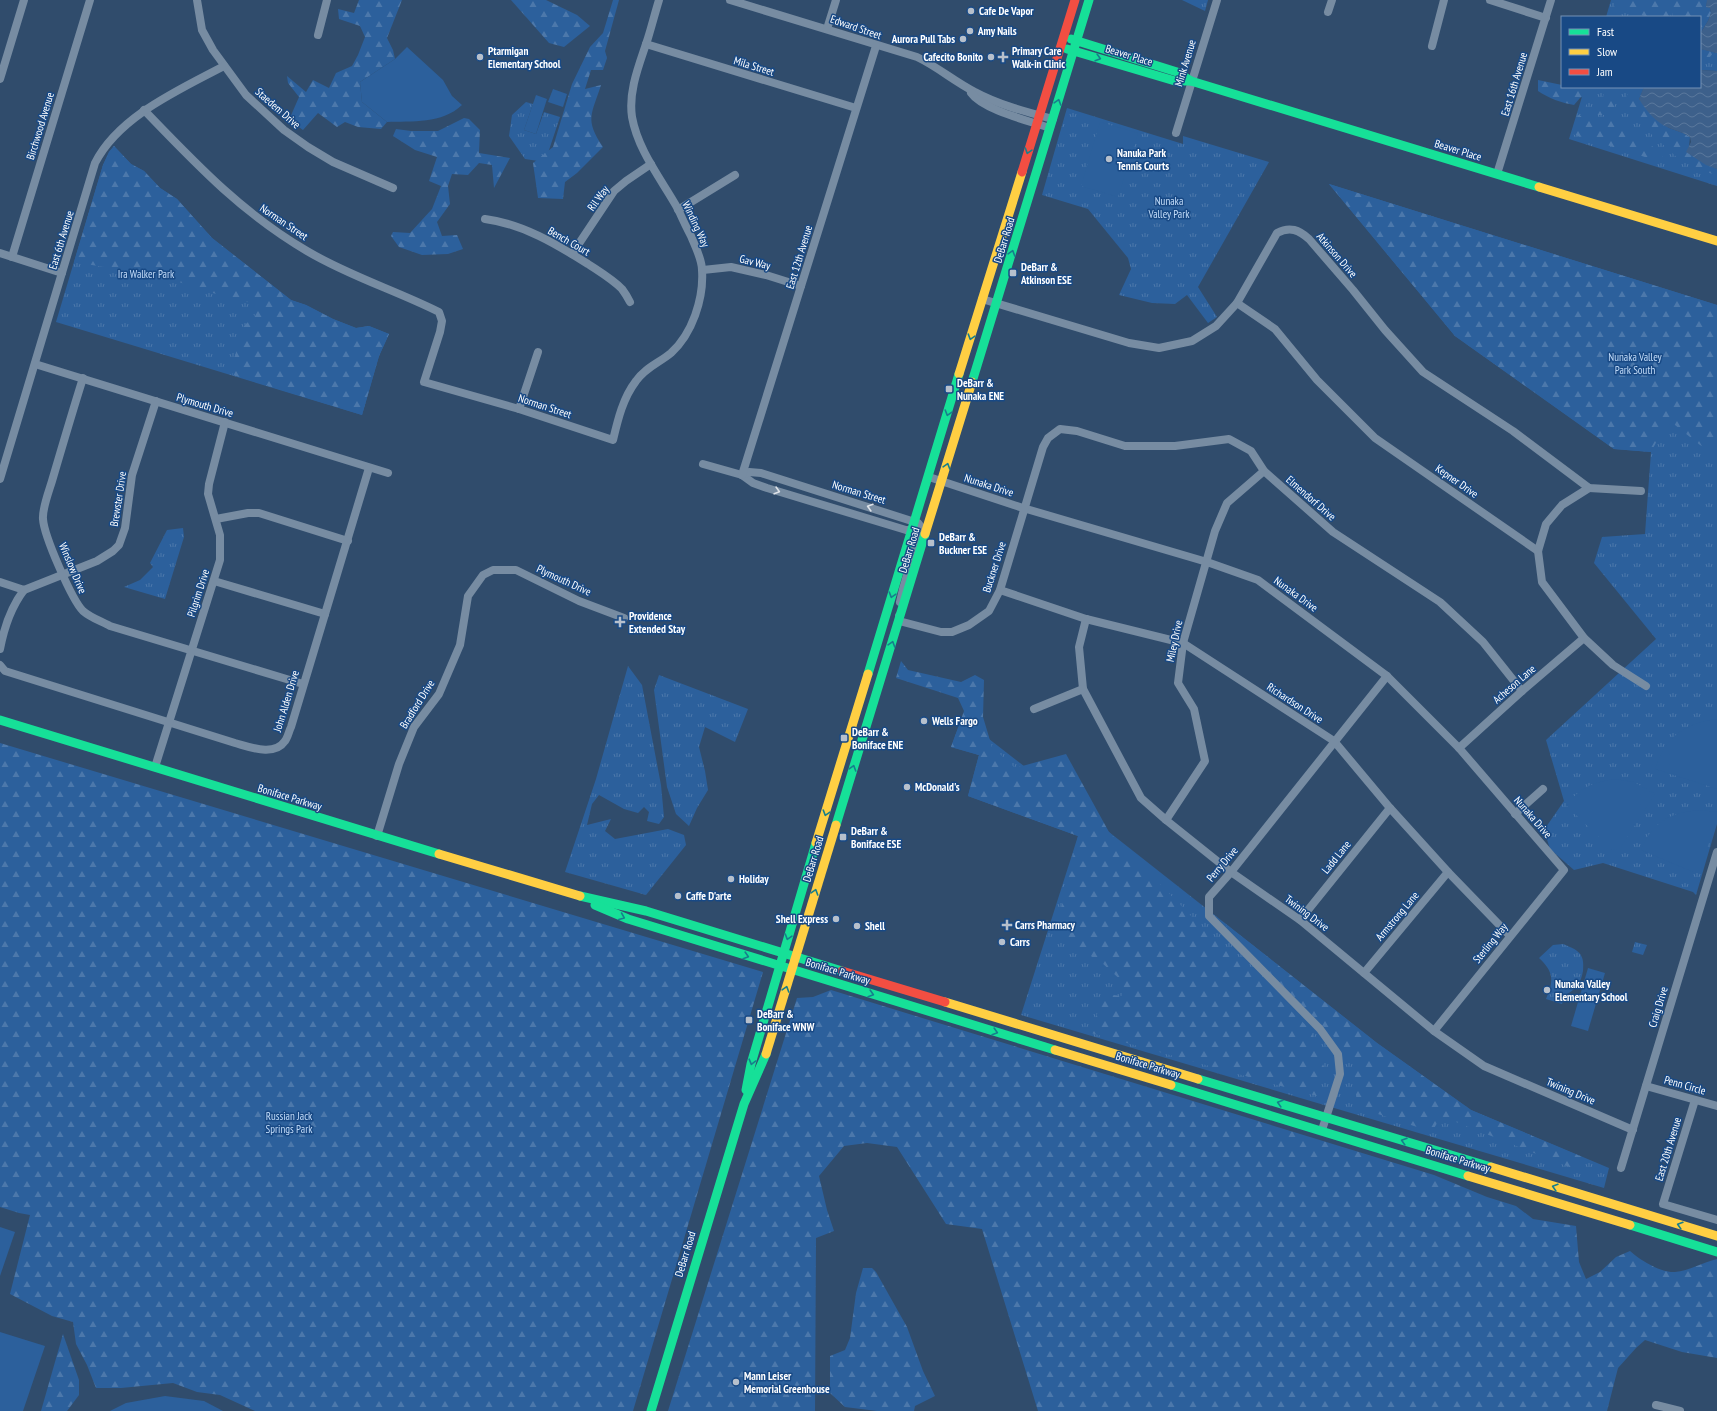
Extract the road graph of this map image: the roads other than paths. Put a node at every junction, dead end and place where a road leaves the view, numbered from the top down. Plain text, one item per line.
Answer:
1 (24, 0) edge
2 (90, 0) edge
3 (197, 0) edge
4 (327, 0) edge
5 (659, 0) edge
6 (730, 0) edge
7 (836, 0) edge
8 (1076, 0) edge
9 (1089, 0) edge
10 (1217, 0) edge
11 (1332, 0) edge
12 (1444, 0) edge
13 (1490, 0) edge
14 (1551, 0) edge
15 (1328, 12) dead end
16 (1546, 18) junction
17 (827, 29) junction
18 (318, 35) dead end
19 (1064, 37) junction
20 (1077, 41) junction
21 (646, 44) junction
22 (876, 46) junction
23 (1432, 46) dead end
24 (1061, 47) junction
25 (1074, 51) junction
26 (224, 66) junction
27 (0, 80) edge
28 (1191, 81) junction
29 (856, 108) junction
30 (144, 110) junction
31 (1038, 119) junction
32 (1052, 123) junction
33 (1176, 133) dead end
34 (651, 164) junction
35 (1497, 174) junction
36 (735, 176) dead end
37 (393, 188) dead end
38 (678, 210) junction
39 (485, 219) dead end
40 (1717, 241) edge
41 (0, 253) edge
42 (572, 254) junction
43 (12, 257) junction
44 (702, 270) junction
45 (62, 273) junction
46 (801, 286) junction
47 (982, 299) junction
48 (630, 302) dead end
49 (1237, 303) junction
50 (997, 304) junction
51 (538, 352) dead end
52 (35, 364) junction
53 (83, 378) junction
54 (156, 401) junction
55 (519, 409) junction
56 (224, 422) junction
57 (1048, 438) joint
58 (613, 440) joint
59 (703, 464) dead end
60 (369, 468) junction
61 (1264, 471) junction
62 (388, 473) dead end
63 (742, 475) junction
64 (929, 477) junction
65 (0, 479) edge
66 (942, 482) junction
67 (1589, 488) junction
68 (1641, 491) dead end
69 (1023, 508) junction
70 (934, 510) junction
71 (216, 519) junction
72 (916, 526) junction
73 (348, 541) junction
74 (1538, 551) junction
75 (1207, 562) junction
76 (493, 570) joint
77 (62, 573) junction
78 (214, 581) junction
79 (0, 582) edge
80 (24, 590) junction
81 (1000, 590) junction
82 (325, 614) junction
83 (624, 618) dead end
84 (1086, 619) junction
85 (899, 622) junction
86 (879, 636) junction
87 (1584, 638) junction
88 (1183, 643) junction
89 (0, 649) edge
90 (191, 651) junction
91 (0, 665) edge
92 (1387, 676) junction
93 (302, 684) junction
94 (1646, 686) dead end
95 (1084, 689) junction
96 (1522, 691) junction
97 (1034, 709) dead end
98 (0, 720) edge
99 (868, 721) junction
100 (169, 722) junction
101 (1334, 742) junction
102 (1459, 748) junction
103 (155, 767) junction
104 (1543, 789) dead end
105 (1390, 808) junction
106 (1516, 814) junction
107 (1166, 820) junction
108 (377, 836) junction
109 (1717, 852) edge
110 (1564, 870) joint
111 (1231, 872) junction
112 (1448, 872) junction
113 (574, 896) junction
114 (1300, 920) junction
115 (1510, 936) junction
116 (783, 952) junction
117 (796, 956) junction
118 (779, 966) junction
119 (792, 970) junction
120 (1364, 973) junction
121 (1434, 1031) junction
122 (1646, 1086) junction
123 (1695, 1100) junction
124 (744, 1104) junction
125 (1717, 1106) edge
126 (1327, 1117) junction
127 (1322, 1130) junction
128 (1633, 1130) junction
129 (1621, 1168) dead end
130 (1717, 1220) edge
131 (1717, 1236) edge
132 (1717, 1252) edge
133 (1656, 1405) dead end
134 (651, 1411) edge
135 (1680, 1411) edge

1 - 27 street
2 - 43 street, Birchwood Avenue
3 - 26 street, Staedem Drive
4 - 18 street
5 - 21 street, Winding Way
6 - 17 street, Edward Street
7 - 17 street
8 - 19 main road, DeBarr Road
9 - 20 main road, DeBarr Road
10 - 28 street, Mink Avenue
11 - 15 street
12 - 23 street
13 - 16 street
14 - 16 street, East 16th Avenue
16 - 35 street, East 16th Avenue
17 - 22 street, Edward Street
19 - 20 main road, Beaver Place
19 - 24 main road, DeBarr Road
20 - 25 main road, DeBarr Road
20 - 28 main road, Beaver Place
21 - 29 street, Mila Street
21 - 34 street, Winding Way
22 - 29 street, East 12th Avenue
22 - 31 street, Edward Street
24 - 25 main road, Beaver Place
24 - 31 main road, DeBarr Road
25 -> 28 main road, Beaver Place
32 -> 25 main road, DeBarr Road
26 - 30 street, East 6th Avenue
26 - 37 street, Staedem Drive
28 - 33 street, Mink Avenue
28 - 35 main road, Beaver Place
29 - 46 street, East 12th Avenue
30 - 45 street, East 6th Avenue
30 - 55 street, Norman Street
31 - 32 street, Edward Street
31 -> 47 main road, DeBarr Road
50 -> 32 main road, DeBarr Road
34 - 38 street, Winding Way
34 - 42 street, Ril Way
35 - 40 main road, Beaver Place
36 - 38 street
38 - 44 street, Winding Way
39 - 42 street, Bench Court
41 - 43 street
42 - 48 street, Bench Court
43 - 45 street
44 - 46 street, Gav Way
44 - 58 street, Winding Way
45 - 52 street, East 6th Avenue
46 - 63 street, East 12th Avenue
47 - 50 street, Atkinson Drive
47 -> 64 main road, DeBarr Road
49 - 50 street, Atkinson Drive
49 - 67 street, Atkinson Drive
49 - 74 street, Kepner Drive
66 -> 50 main road, DeBarr Road
51 - 55 street
52 - 53 street, Plymouth Drive
52 - 65 street, East 6th Avenue
53 - 54 street, Plymouth Drive
53 - 77 street, Winslow Drive
54 - 56 street, Plymouth Drive
54 - 77 street, Brewster Drive
55 - 58 street, Norman Street
56 - 60 street, Plymouth Drive
56 - 71 street, Pilgrim Drive
57 - 61 street, Elmendorf Drive
57 - 69 street, Buckner Drive
59 - 63 street, Norman Street
60 - 62 street, Plymouth Drive
60 - 73 street, John Alden Drive
61 - 75 street, Miley Drive
61 - 96 street, Elmendorf Drive
63 -> 72 street, Norman Street
72 -> 63 street, Norman Street
64 - 66 street, Nunaka Drive
64 - 72 main road, DeBarr Road
66 - 69 street, Nunaka Drive
66 - 70 main road, DeBarr Road
67 - 68 street
67 - 74 street
69 - 75 street, Nunaka Drive
69 - 81 street, Buckner Drive
70 - 72 street
70 - 85 main road, DeBarr Road
71 - 73 street
71 - 78 street, Pilgrim Drive
72 - 85 street
72 -> 86 main road, DeBarr Road
73 - 82 street, John Alden Drive
74 - 87 street
75 - 88 street, Miley Drive
75 - 92 street, Nunaka Drive
76 - 83 street, Plymouth Drive
76 - 108 street, Bradford Drive
77 - 80 street, Brewster Drive
77 - 90 street, Winslow Drive
78 - 82 street
78 - 90 street, Pilgrim Drive
79 - 80 street
80 - 89 street
81 - 84 street, Richardson Drive
81 - 85 street, Buckner Drive
82 - 93 street, John Alden Drive
84 - 88 street, Richardson Drive
84 - 95 street, Twining Drive
99 -> 85 main road, DeBarr Road
86 - 99 main road
86 -> 116 main road, DeBarr Road
87 - 94 street
87 - 96 street, Acheson Lane
88 - 101 street, Richardson Drive
88 - 107 street, Miley Drive
90 - 93 street, Winslow Drive
90 - 100 street, Pilgrim Drive
91 - 100 street, John Alden Drive
92 - 101 street, Perry Drive
92 - 102 street, Nunaka Drive
93 - 100 street, John Alden Drive
95 - 97 street
95 - 107 street, Twining Drive
96 - 102 street, Acheson Lane
98 - 103 main road, Boniface Parkway
117 -> 99 main road, DeBarr Road
100 - 103 street, Pilgrim Drive
101 - 105 street, Richardson Drive
101 - 111 street, Perry Drive
102 - 106 street, Nunaka Drive
103 - 108 main road, Boniface Parkway
104 - 106 street
105 - 112 street, Richardson Drive
105 - 114 street, Ladd Lane
106 - 110 street, Nunaka Drive
107 - 111 street, Twining Drive
108 - 113 main road, Boniface Parkway
109 - 122 street, Craig Drive
110 - 115 street, Sterling Way
111 - 114 street, Twining Drive
111 - 126 street, Perry Drive
112 - 115 street, Richardson Drive
112 - 120 street, Armstrong Lane
113 - 116 main road, Boniface Parkway
113 -> 118 main road, Boniface Parkway
114 - 120 street, Twining Drive
115 - 121 street, Sterling Way
116 - 117 main road, Boniface Parkway
116 - 118 main road, DeBarr Road
117 - 119 main road, DeBarr Road
126 -> 117 main road, Boniface Parkway
118 - 119 main road, Boniface Parkway
118 -> 124 main road, DeBarr Road
124 -> 119 main road, DeBarr Road
119 -> 127 main road, Boniface Parkway
120 - 121 street, Twining Drive
121 - 128 street, Twining Drive
122 - 123 street, Penn Circle
122 - 128 street, Craig Drive
123 - 125 street, Penn Circle
123 - 130 street, East 20th Avenue
124 - 134 main road, DeBarr Road
126 - 127 street, Perry Drive
131 -> 126 main road, Boniface Parkway
127 - 132 main road, Boniface Parkway
128 - 129 street, Craig Drive
133 - 135 street

